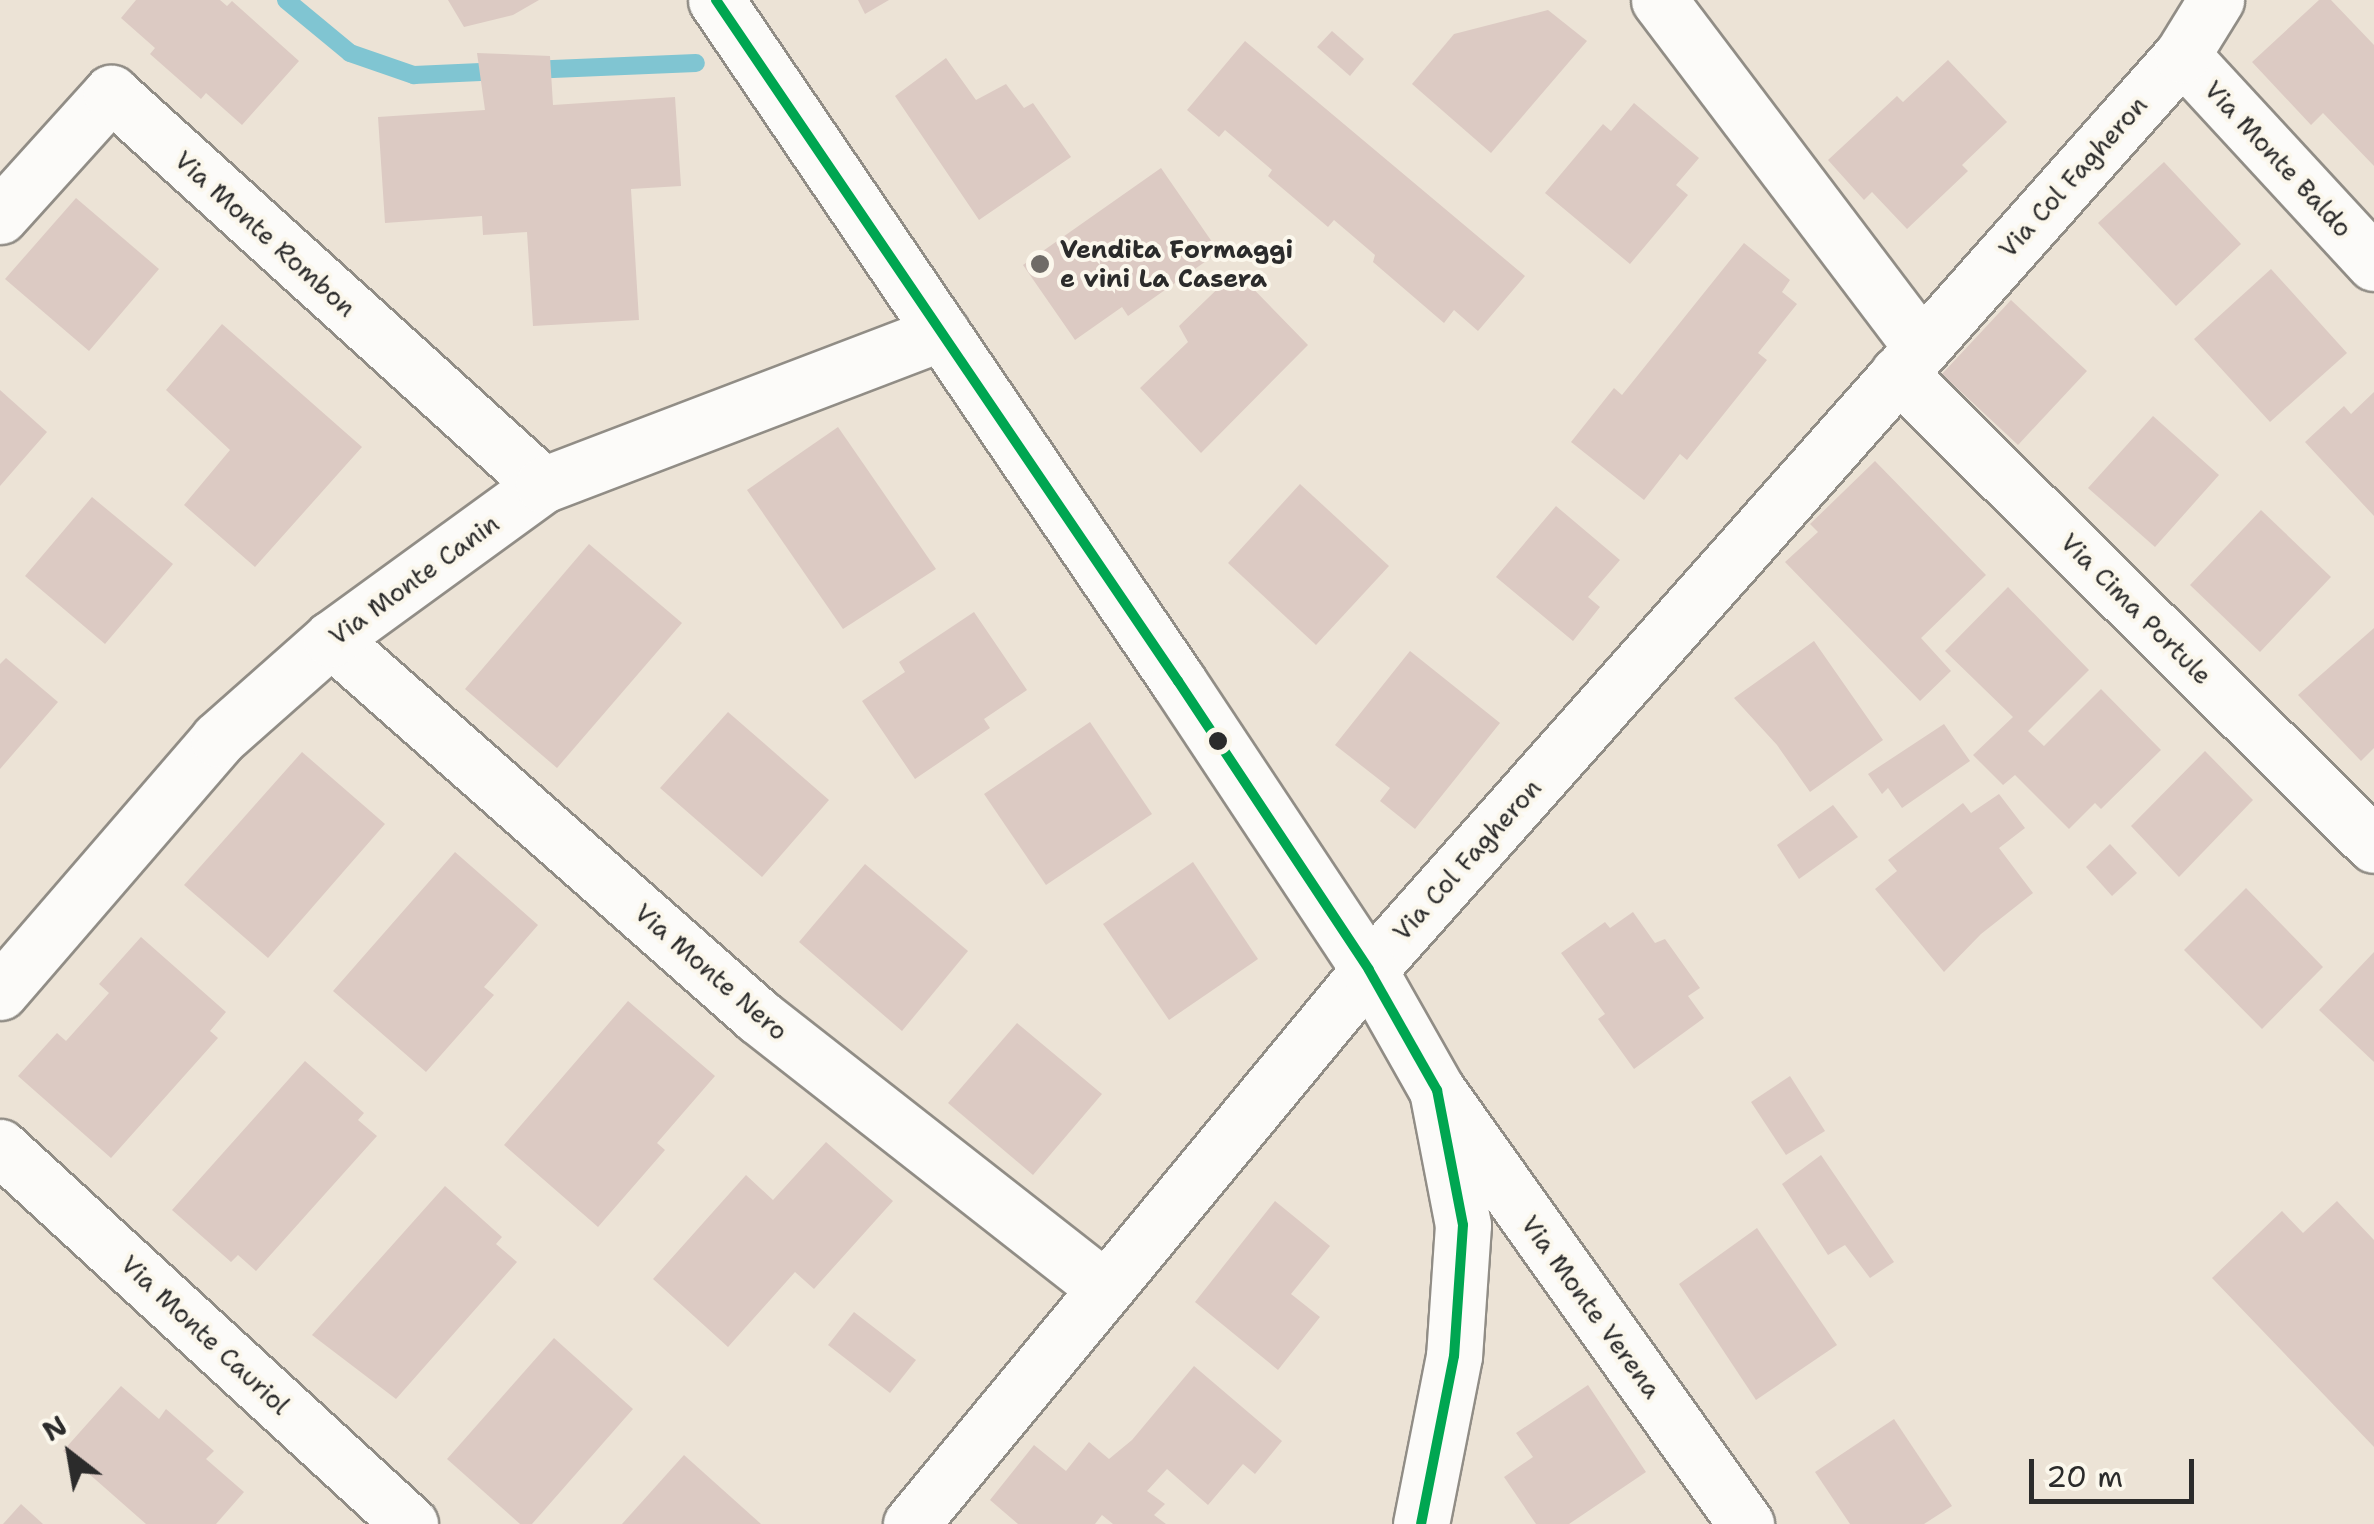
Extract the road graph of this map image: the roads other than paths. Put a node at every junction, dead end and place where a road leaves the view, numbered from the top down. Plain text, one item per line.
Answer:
1 (716, 0) edge
2 (1659, 0) edge
3 (2216, 0) edge
4 (2182, 55) junction
5 (0, 216) edge
6 (2374, 263) edge
7 (942, 333) junction
8 (1910, 359) junction
9 (542, 485) junction
10 (332, 639) junction
11 (2374, 845) edge
12 (1369, 970) junction
13 (0, 992) edge
14 (1436, 1090) junction
15 (0, 1146) edge
16 (1106, 1288) junction
17 (410, 1524) edge
18 (911, 1524) edge
19 (1421, 1524) edge
20 (1746, 1524) edge

1 - 7 street
2 - 8 street
3 - 4 street, Via Col Fagheron
4 - 6 street, Via Monte Baldo
4 - 8 street, Via Col Fagheron
5 - 9 street, Via Monte Rombon
7 - 9 street, Via Monte Canin
7 - 12 street
8 - 11 street, Via Cima Portule
8 - 12 street, Via Col Fagheron
9 - 10 street, Via Monte Canin
10 - 13 street, Via Monte Canin
10 - 16 street, Via Monte Nero
12 - 14 street
12 - 16 street, Via Col Fagheron
14 - 19 street
14 - 20 street, Via Monte Verena
15 - 17 street, Via Monte Cauriol
16 - 18 street, Via Col Fagheron

